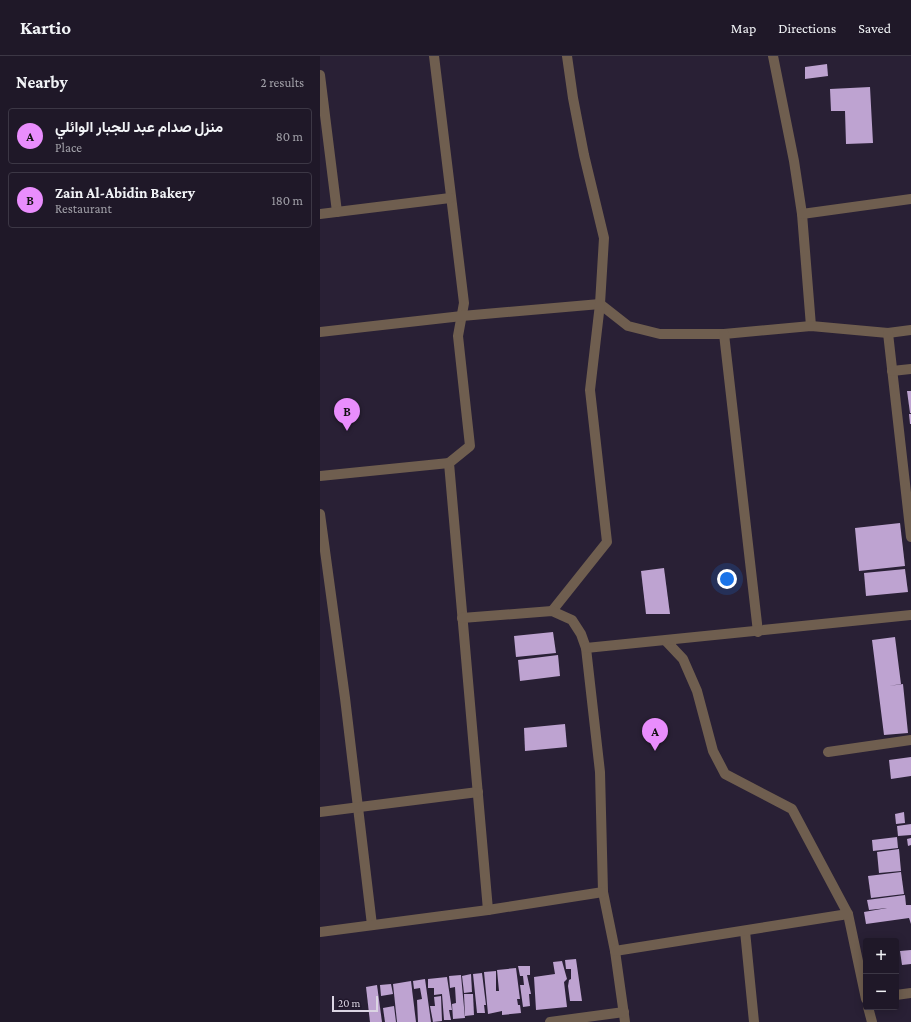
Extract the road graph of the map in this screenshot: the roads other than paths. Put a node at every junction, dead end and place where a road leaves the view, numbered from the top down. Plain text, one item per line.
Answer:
1 (434, 56) edge
2 (567, 56) edge
3 (774, 56) edge
4 (320, 75) edge
5 (450, 198) junction
6 (911, 199) edge
7 (337, 212) junction
8 (320, 214) edge
9 (802, 214) junction
10 (600, 304) junction
11 (462, 316) junction
12 (811, 326) junction
13 (911, 330) edge
14 (320, 332) edge
15 (888, 333) junction
16 (724, 334) junction
17 (911, 369) edge
18 (892, 371) junction
19 (449, 463) junction
20 (320, 476) edge
21 (320, 514) edge
22 (911, 537) edge
23 (552, 612) junction
24 (911, 615) edge
25 (462, 618) junction
26 (758, 632) junction
27 (666, 640) junction
28 (586, 648) junction
29 (911, 740) edge
30 (828, 752) dead end
31 (478, 792) junction
32 (358, 807) junction
33 (320, 812) edge
34 (603, 892) junction
35 (488, 910) junction
36 (848, 914) junction
37 (372, 925) junction
38 (744, 931) junction
39 (320, 932) edge
40 (615, 951) junction
41 (863, 985) edge
42 (911, 993) edge
43 (899, 995) edge
44 (869, 1010) edge
45 (624, 1017) edge
46 (550, 1022) edge
47 (754, 1022) edge
48 (872, 1022) edge

1 - 5 street
2 - 10 street
3 - 9 street
4 - 7 street
5 - 7 street
5 - 11 street
6 - 9 street
7 - 8 street
9 - 12 street
10 - 11 street
10 - 16 street
10 - 23 street
11 - 14 street
11 - 19 street
12 - 15 street
12 - 16 street
13 - 15 street
15 - 18 street
16 - 26 street
17 - 18 street
18 - 22 street
19 - 20 street
19 - 25 street
21 - 32 street
23 - 25 street
23 - 28 street
24 - 26 street
25 - 31 street
26 - 27 street
27 - 28 street
27 - 36 street
28 - 34 street
29 - 30 street
31 - 32 street
31 - 35 street
32 - 33 street
32 - 37 street
34 - 35 street
34 - 40 street
35 - 37 street
36 - 38 street
36 - 41 street
37 - 39 street
38 - 40 street
38 - 47 street
40 - 45 street
42 - 43 street
44 - 48 street
45 - 46 street

